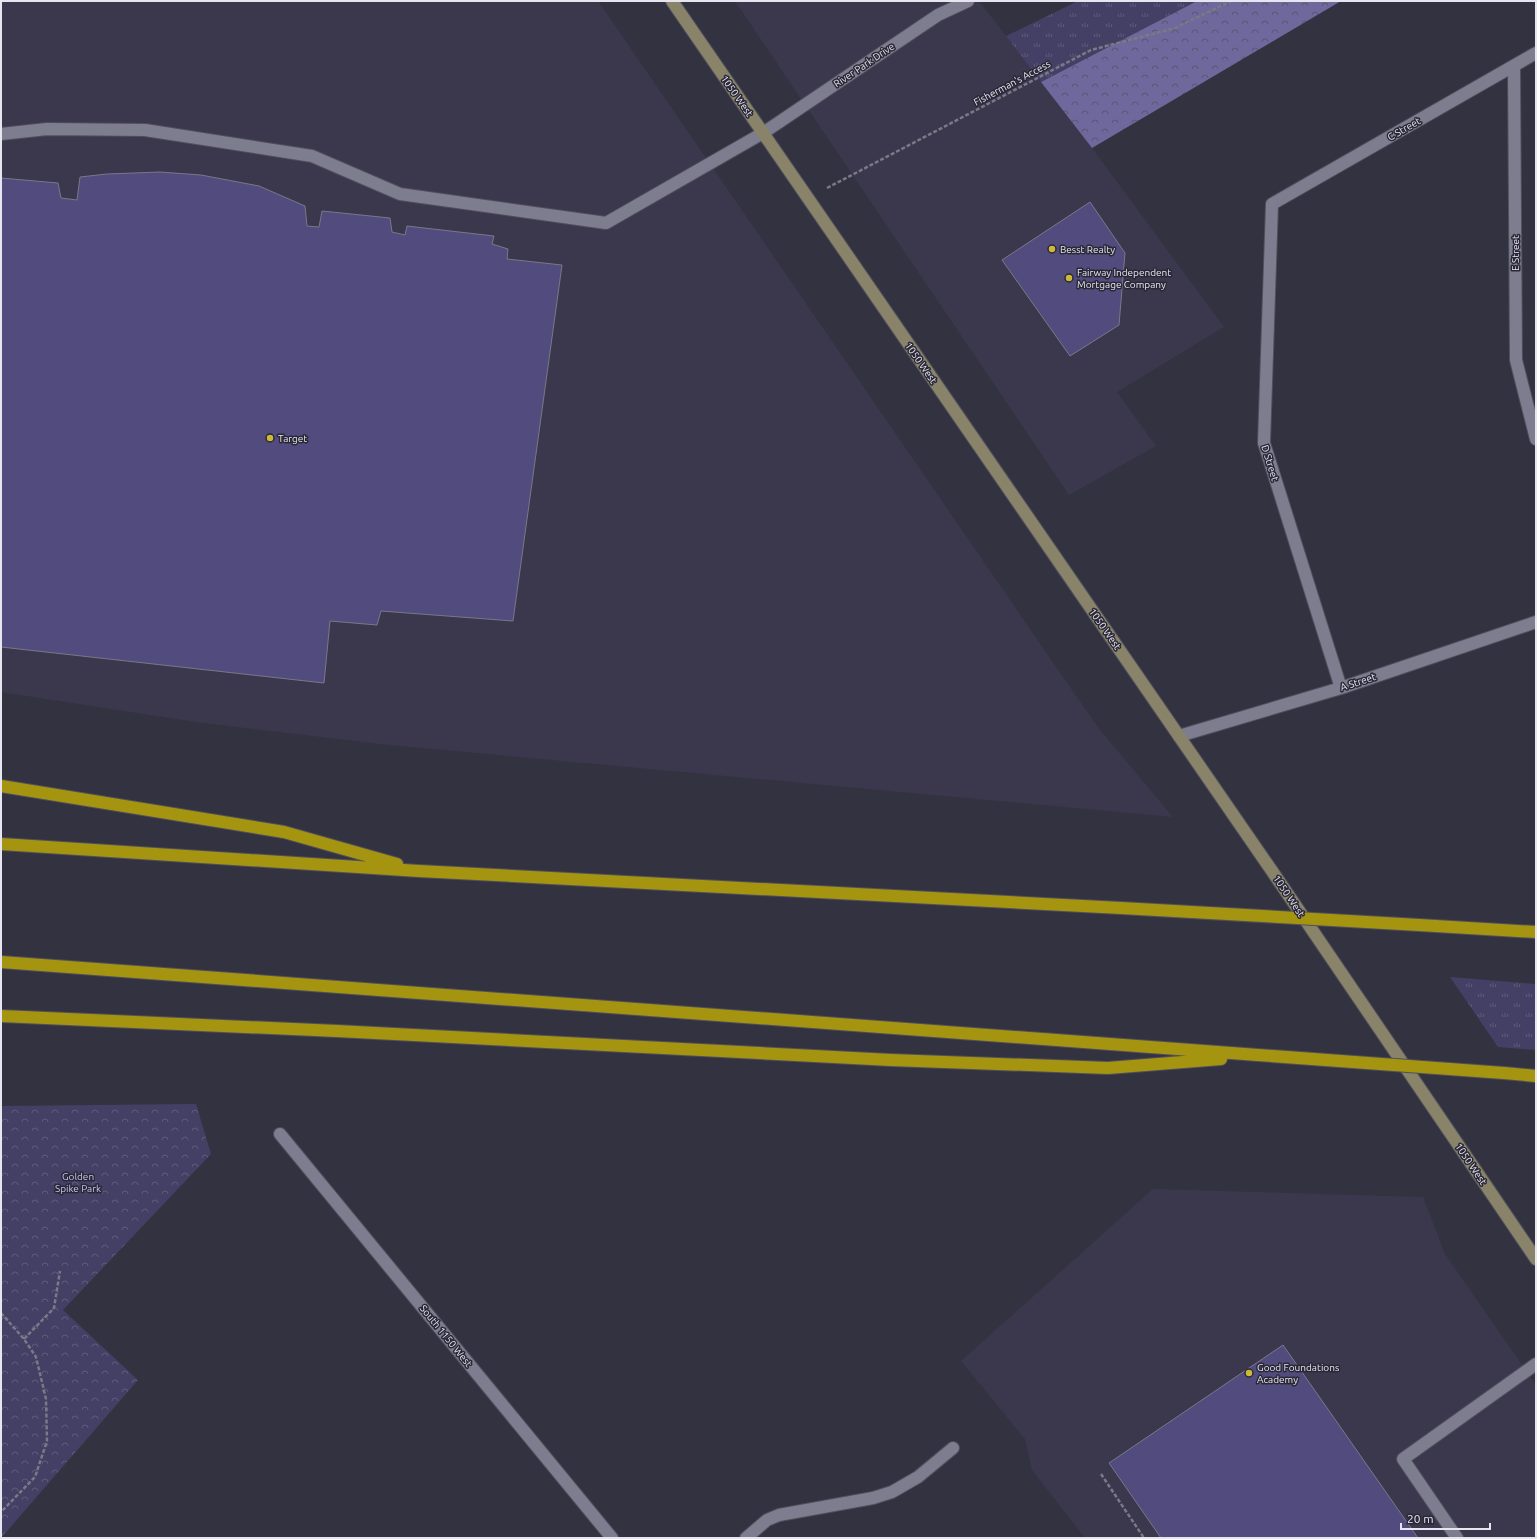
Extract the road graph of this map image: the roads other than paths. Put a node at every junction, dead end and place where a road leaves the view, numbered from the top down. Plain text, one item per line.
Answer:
1 (672, 1) edge
2 (968, 1) edge
3 (1536, 53) edge
4 (1514, 66) junction
5 (763, 133) junction
6 (1, 134) edge
7 (1272, 204) joint
8 (1536, 439) edge
9 (1536, 622) edge
10 (1341, 688) junction
11 (1179, 736) junction
12 (1, 786) edge
13 (1, 844) edge
14 (419, 871) junction
15 (1536, 932) edge
16 (1, 962) edge
17 (1, 1016) edge
18 (1258, 1055) junction
19 (1536, 1076) edge
20 (280, 1134) dead end
21 (1536, 1259) edge
22 (1536, 1364) edge
23 (952, 1448) dead end
24 (612, 1538) edge
25 (746, 1538) edge
26 (1457, 1538) edge

1 - 5 main road, 1050 West
2 - 5 street, River Park Drive
3 - 4 street, C Street
4 - 7 street, C Street
4 - 8 street, E Street
5 - 6 street, River Park Drive
5 - 11 main road, 1050 West
7 - 10 street, D Street
9 - 10 street, A Street
10 - 11 street, A Street
11 - 21 main road, 1050 West
12 - 14 highway
13 - 14 highway
14 - 15 highway, bridge
16 - 18 highway
17 - 18 highway
18 - 19 highway, bridge
20 - 24 street, South 1150 West
22 - 26 street
23 - 25 street

